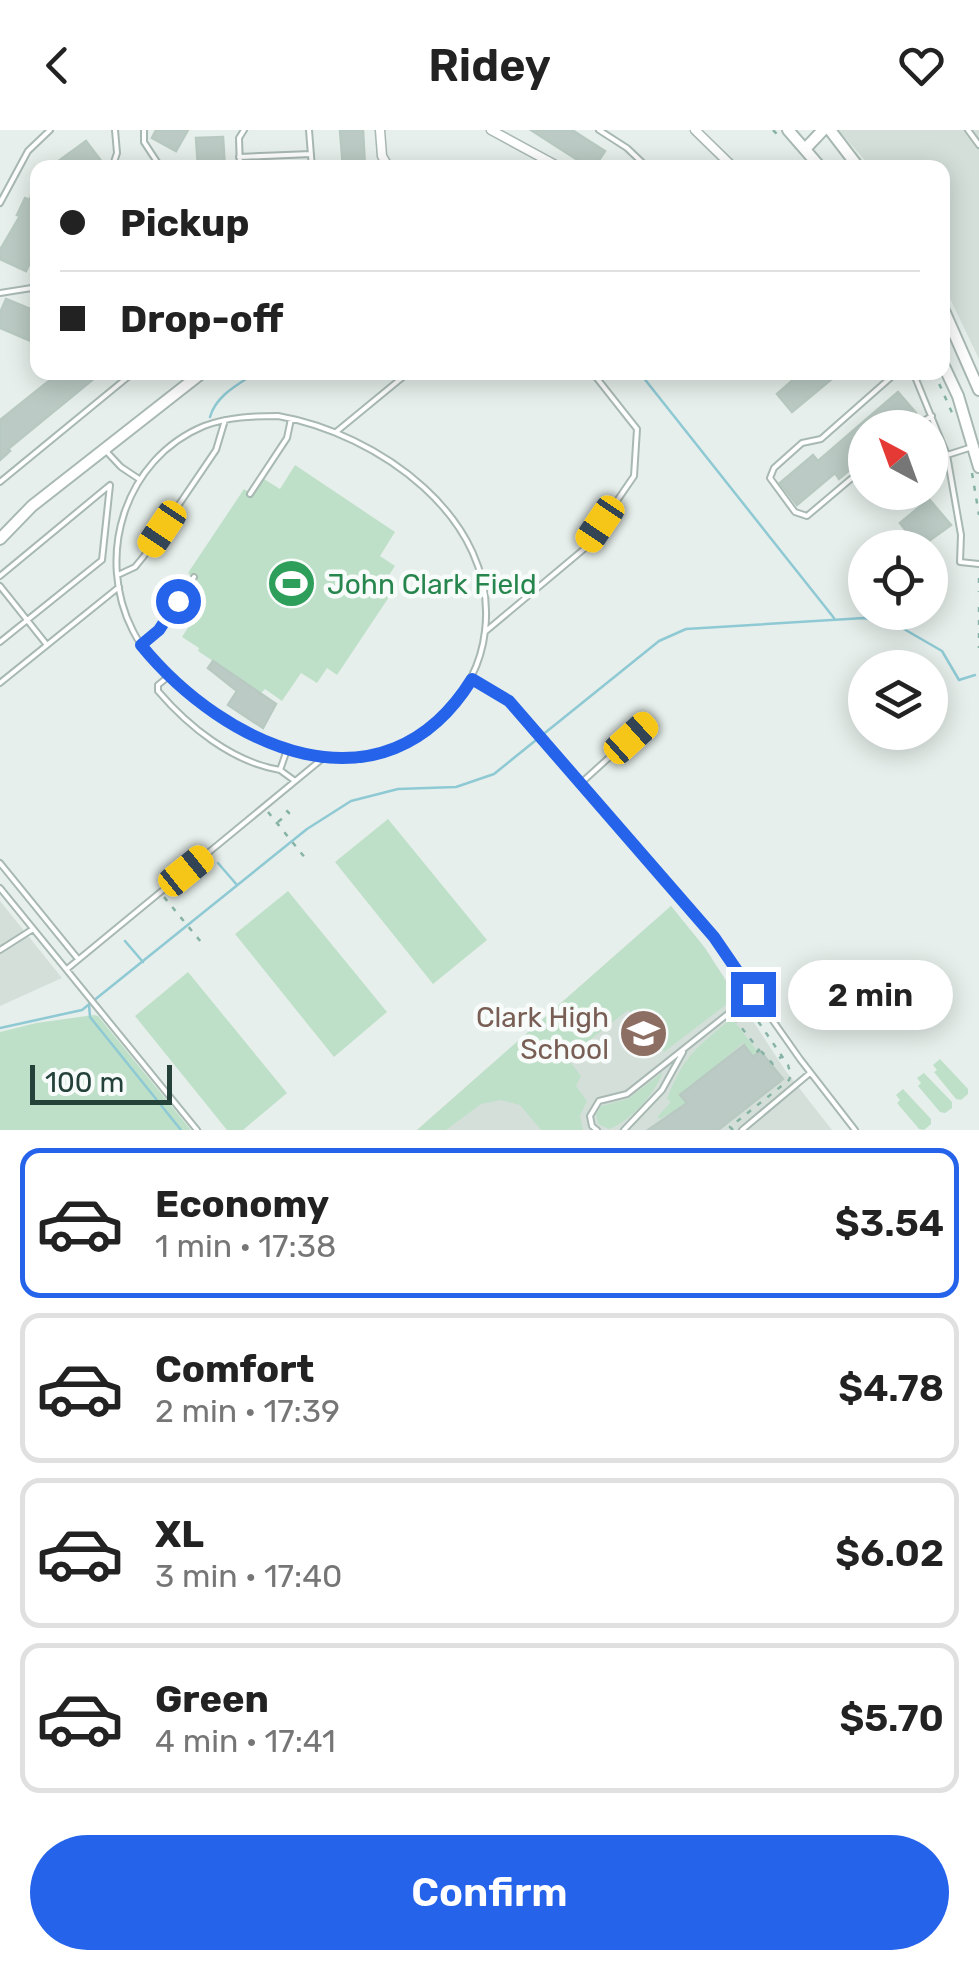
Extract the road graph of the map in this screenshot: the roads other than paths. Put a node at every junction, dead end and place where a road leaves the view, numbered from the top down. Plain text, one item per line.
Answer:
1 (50, 130) edge
2 (115, 130) edge
3 (144, 130) edge
4 (244, 130) edge
5 (309, 130) edge
6 (380, 130) edge
7 (491, 130) edge
8 (600, 130) edge
9 (695, 130) edge
10 (788, 130) edge
11 (826, 130) edge
12 (968, 130) edge
13 (506, 134) edge
14 (979, 145) edge
15 (806, 148) junction
16 (311, 154) junction
17 (239, 157) junction
18 (116, 160) edge
19 (156, 160) edge
20 (239, 160) edge
21 (311, 160) edge
22 (384, 160) edge
23 (548, 160) edge
24 (640, 160) edge
25 (726, 160) edge
26 (816, 160) edge
27 (852, 160) edge
28 (0, 203) edge
29 (30, 288) edge
30 (0, 293) edge
31 (950, 324) edge
32 (950, 379) edge
33 (124, 380) edge
34 (193, 380) edge
35 (399, 380) edge
36 (598, 380) edge
37 (888, 380) edge
38 (916, 380) edge
39 (979, 390) edge
40 (853, 410) edge
41 (929, 410) edge
42 (848, 414) edge
43 (292, 419) junction
44 (225, 420) junction
45 (336, 432) junction
46 (977, 446) edge
47 (105, 450) junction
48 (948, 455) edge
49 (948, 461) edge
50 (975, 469) edge
51 (140, 479) junction
52 (848, 481) edge
53 (0, 482) edge
54 (250, 494) dead end
55 (0, 538) edge
56 (979, 564) edge
57 (118, 574) junction
58 (0, 576) edge
59 (194, 578) dead end
60 (0, 586) edge
61 (119, 586) junction
62 (27, 620) junction
63 (485, 631) junction
64 (0, 642) edge
65 (47, 645) junction
66 (141, 645) junction
67 (169, 676) junction
68 (472, 679) junction
69 (0, 683) edge
70 (646, 724) dead end
71 (287, 748) junction
72 (322, 759) junction
73 (280, 770) junction
74 (295, 782) junction
75 (580, 783) junction
76 (0, 863) edge
77 (0, 888) edge
78 (33, 929) junction
79 (0, 950) edge
80 (78, 960) junction
81 (66, 969) junction
82 (753, 994) junction
83 (686, 1048) junction
84 (810, 1073) junction
85 (196, 1130) edge
86 (596, 1130) edge
87 (624, 1130) edge
88 (742, 1130) edge
89 (856, 1130) edge

1 - 28 lane
2 - 18 lane
3 - 19 lane
4 - 17 lane
5 - 16 lane
6 - 22 street
7 - 13 street
8 - 24 lane
9 - 25 street
10 - 15 street
11 - 15 street
11 - 27 street
12 - 14 lane
13 - 23 street
15 - 26 street
16 - 17 lane
16 - 21 lane
17 - 20 lane
29 - 30 lane
31 - 39 street
32 - 46 street
33 - 53 lane
34 - 47 street
35 - 45 lane
36 - 63 lane
37 - 40 lane
38 - 41 lane
42 - 52 lane
43 - 44 lane
43 - 45 lane
43 - 54 lane
44 - 51 lane
44 - 57 lane
45 - 63 lane
46 - 48 lane
46 - 50 street
47 - 51 lane
47 - 55 street
49 - 56 lane
51 - 57 lane
57 - 61 lane
58 - 62 lane
59 - 66 lane
60 - 62 lane
61 - 65 lane
61 - 66 lane
62 - 64 lane
62 - 65 lane
63 - 68 lane
65 - 69 lane
66 - 67 lane
67 - 71 lane
67 - 73 lane
68 - 72 lane
68 - 75 lane
70 - 75 lane
71 - 72 lane
71 - 73 lane
72 - 74 lane
73 - 74 lane
74 - 80 lane
75 - 82 lane
76 - 80 lane
77 - 78 lane
78 - 79 lane
78 - 81 lane
80 - 81 lane
81 - 85 lane
82 - 83 lane
82 - 84 lane
83 - 86 lane
83 - 87 lane
84 - 88 lane
84 - 89 lane

